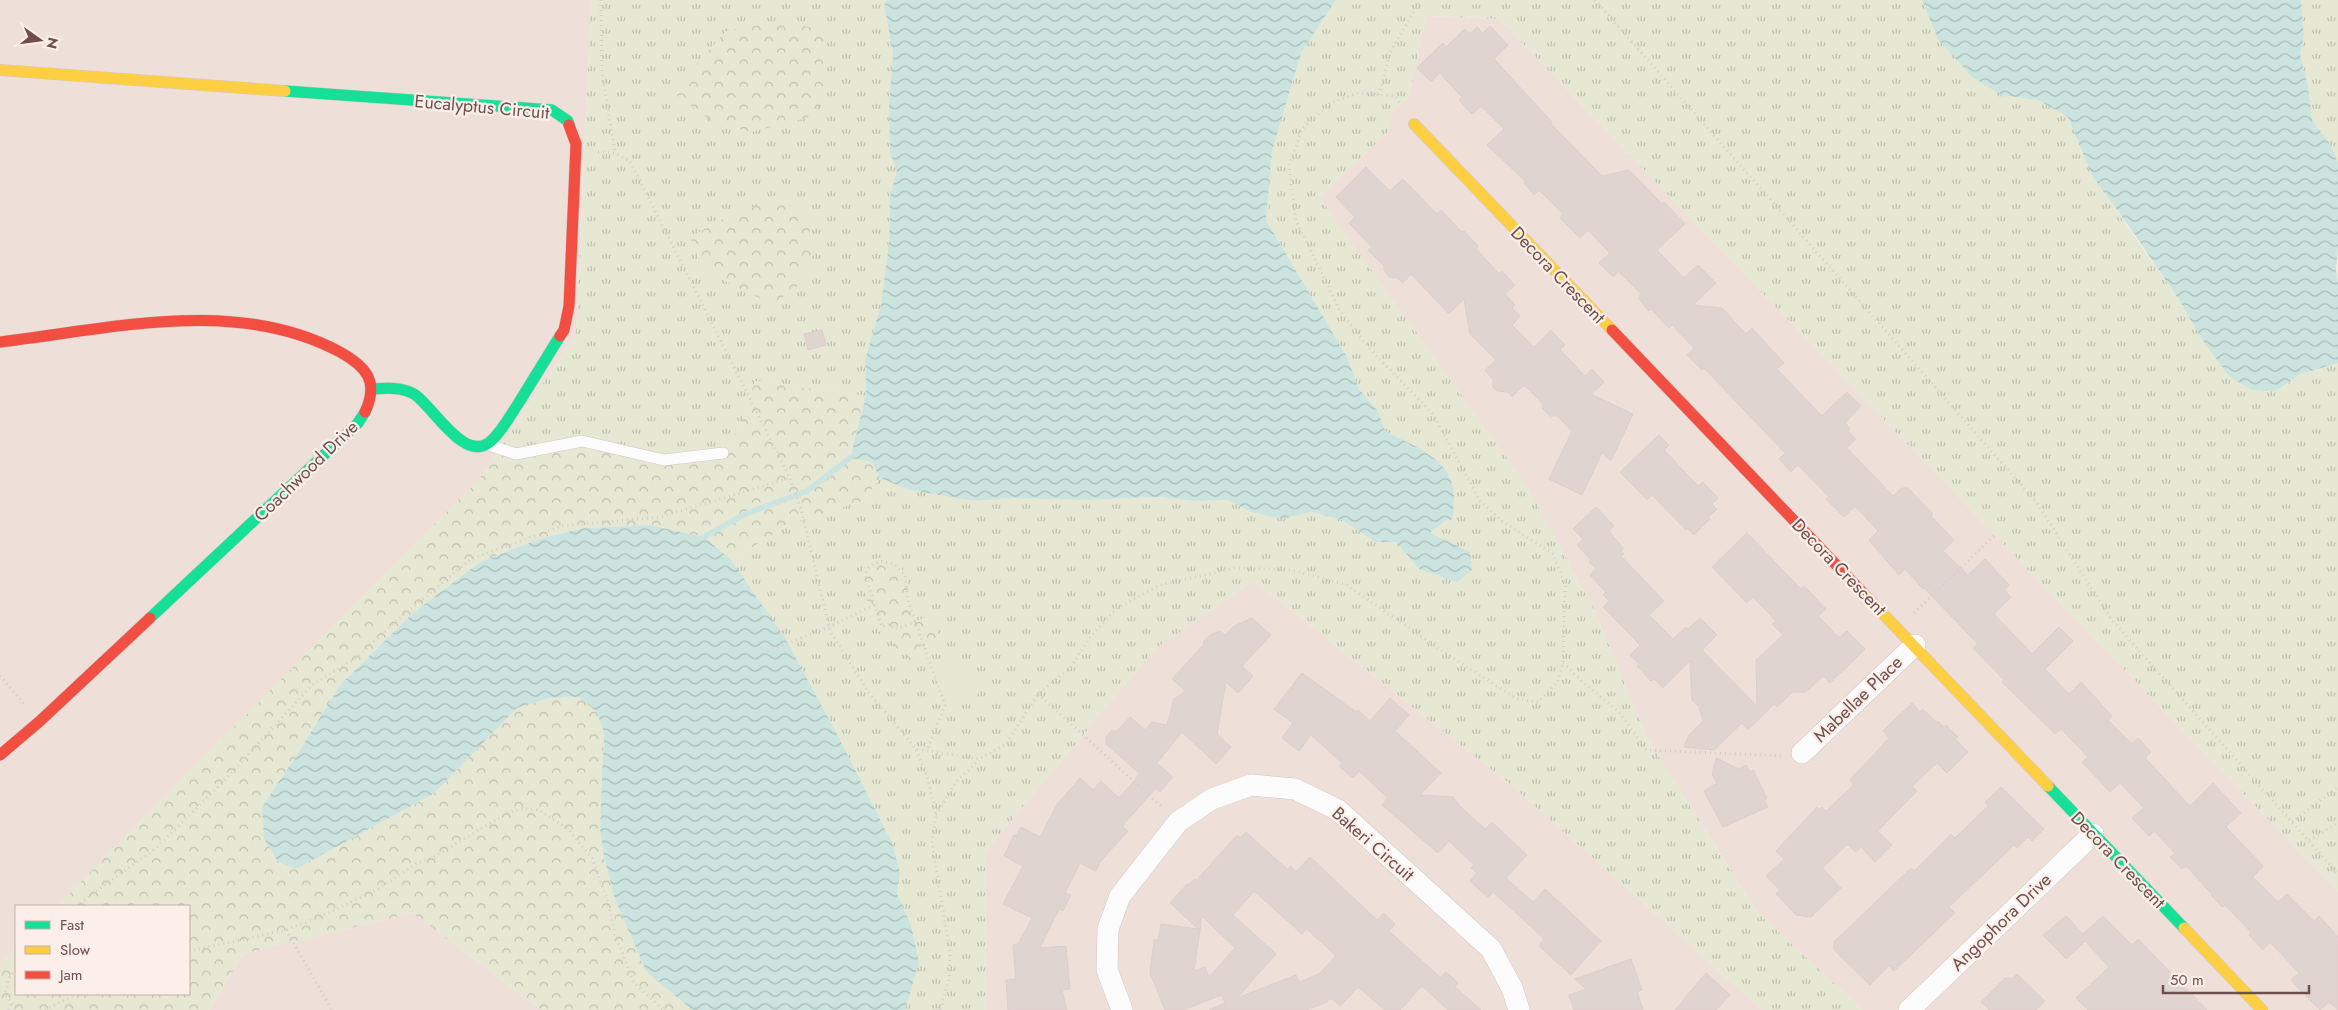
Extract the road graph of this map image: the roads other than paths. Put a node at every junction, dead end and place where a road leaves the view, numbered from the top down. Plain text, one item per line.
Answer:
1 (0, 70) edge
2 (1414, 124) road end
3 (0, 342) edge
4 (373, 389) junction
5 (487, 444) junction
6 (723, 453) dead end
7 (1915, 645) junction
8 (1802, 753) road end
9 (0, 755) edge
10 (2093, 834) junction
11 (1912, 1009) edge
12 (1122, 1010) edge
13 (1519, 1010) edge
14 (2262, 1010) edge

1 - 5 street, Eucalyptus Circuit
2 - 7 street, Decora Crescent
3 - 4 street
4 - 5 street
4 - 9 street, Coachwood Drive
5 - 6 lane
7 - 8 street, Mabellae Place
7 - 10 street, Decora Crescent
10 - 11 street, Angophora Drive
10 - 14 street, Decora Crescent
12 - 13 street, Bakeri Circuit

